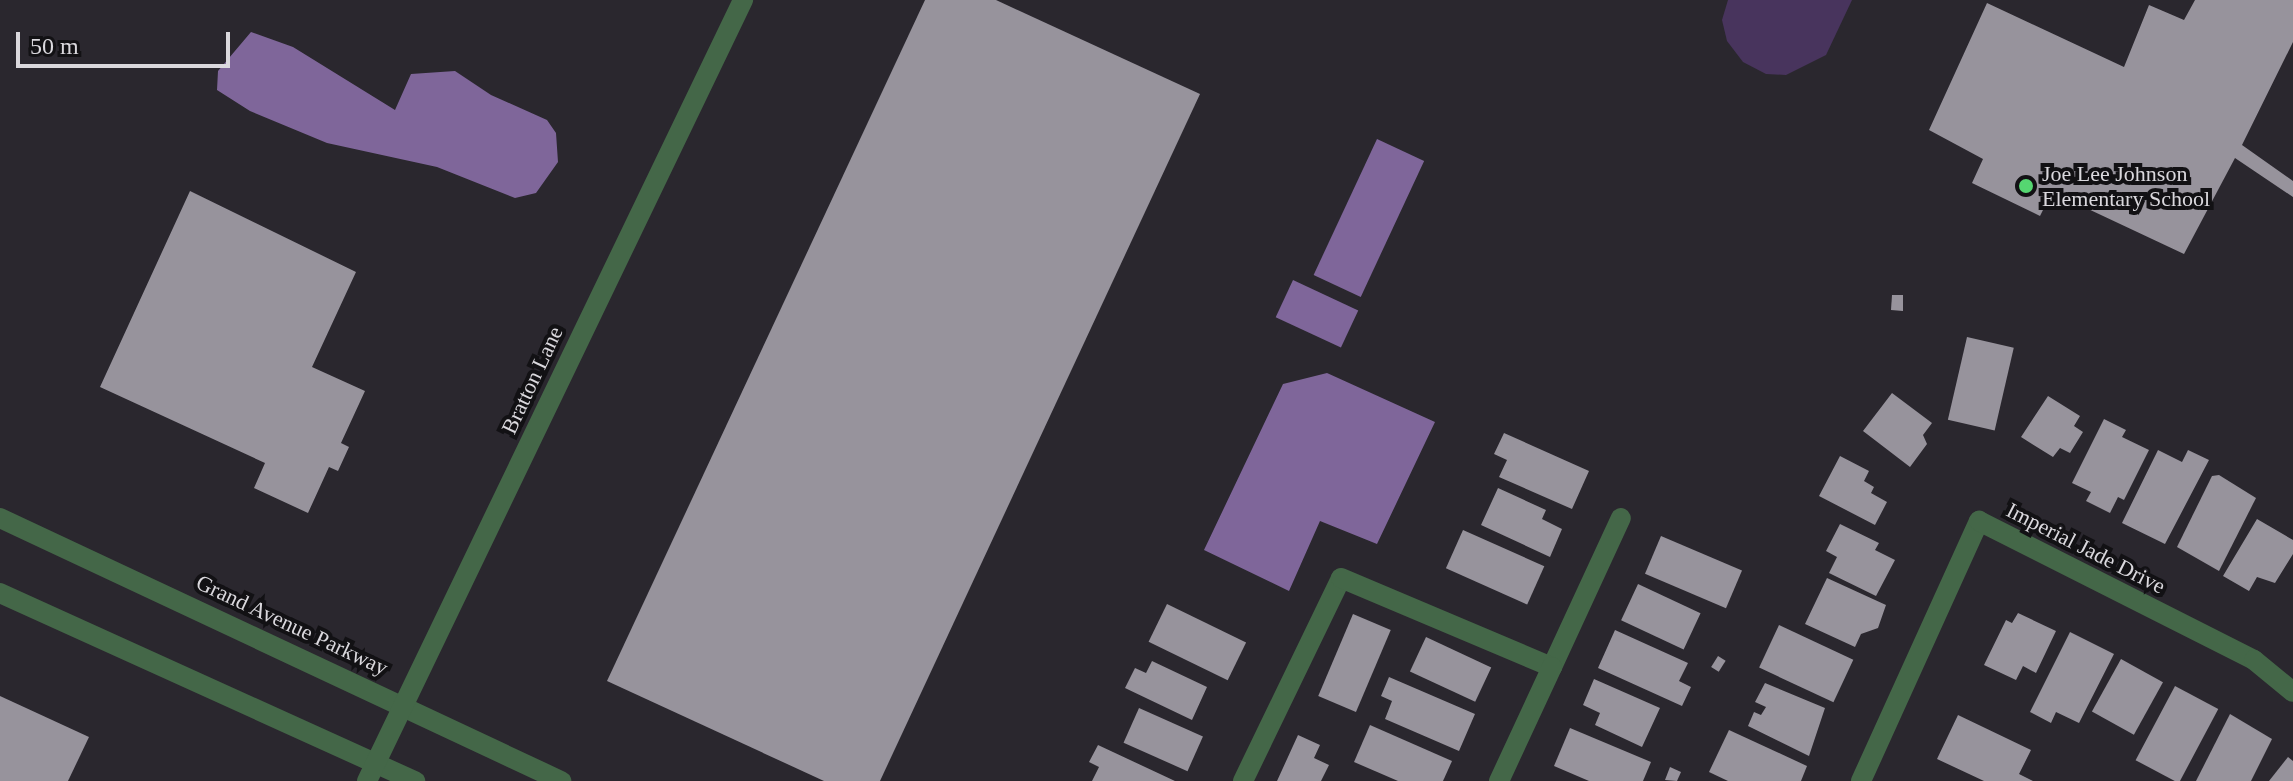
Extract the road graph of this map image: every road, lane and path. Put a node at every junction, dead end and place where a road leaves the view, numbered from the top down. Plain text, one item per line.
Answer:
1 (743, 0) edge
2 (0, 518) edge
3 (1621, 518) dead end
4 (0, 593) edge
5 (1552, 667) junction
6 (2293, 692) edge
7 (405, 704) junction
8 (372, 772) edge
9 (415, 781) edge
10 (561, 781) edge
11 (1243, 781) edge
12 (1499, 781) edge
13 (1861, 781) edge

1 - 7 street, Bratton Lane
2 - 7 street, Grand Avenue Parkway
3 - 5 street
4 - 8 street
5 - 11 street
5 - 12 street
6 - 13 street, Imperial Jade Drive
7 - 8 street, Bratton Lane
7 - 10 street, Grand Avenue Parkway
8 - 9 street

